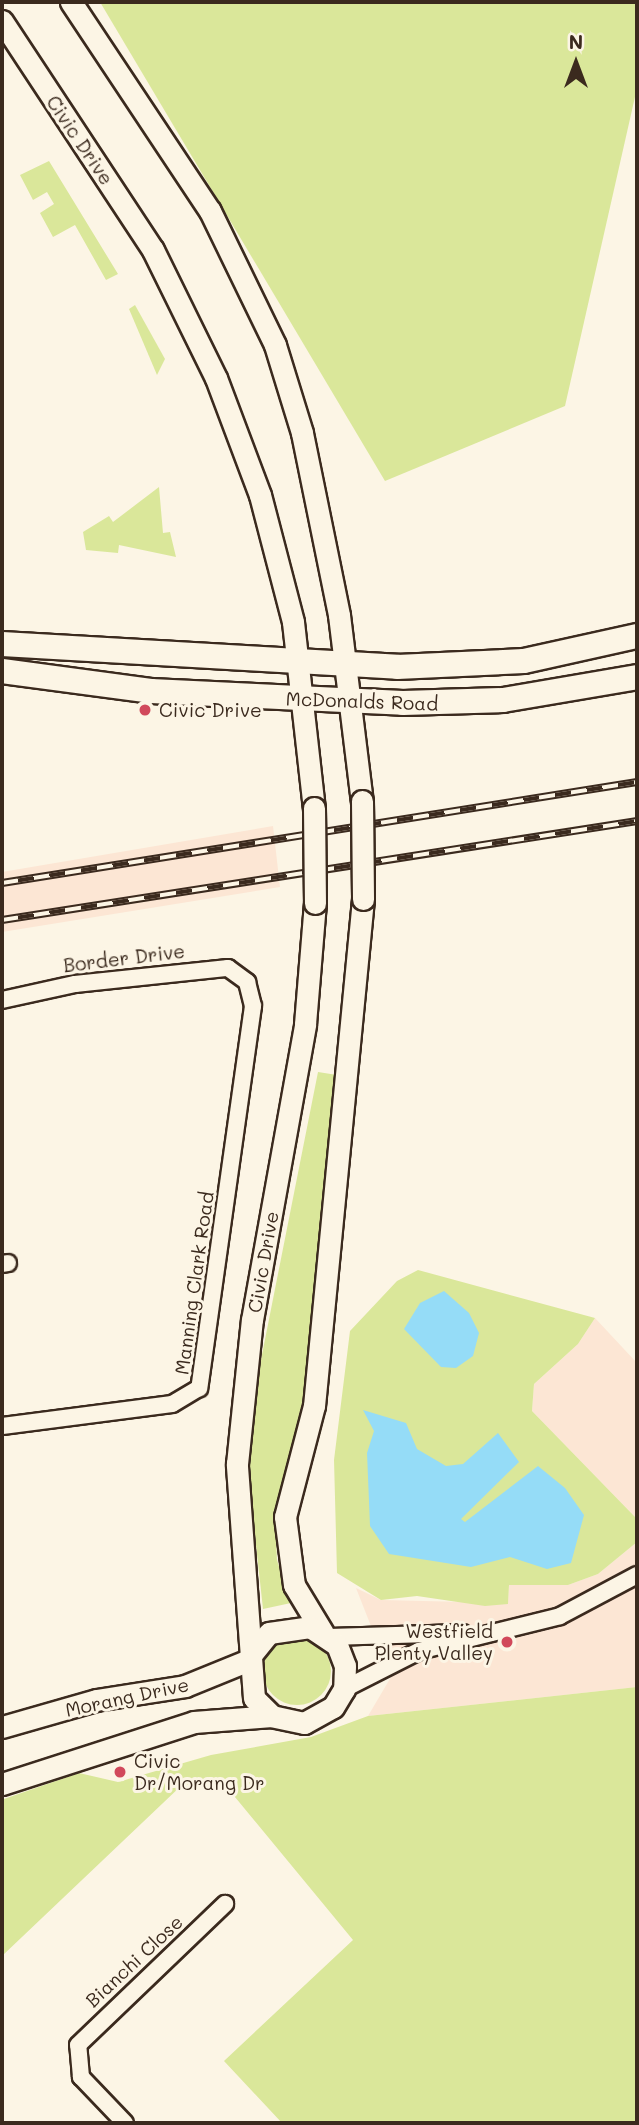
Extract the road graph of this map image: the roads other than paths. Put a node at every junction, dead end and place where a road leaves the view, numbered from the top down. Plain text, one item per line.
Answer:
1 (71, 2) edge
2 (2, 21) edge
3 (637, 636) edge
4 (2, 644) edge
5 (299, 662) junction
6 (347, 665) junction
7 (2, 671) edge
8 (637, 677) edge
9 (305, 699) junction
10 (352, 702) junction
11 (247, 982) joint
12 (2, 1000) edge
13 (2, 1426) edge
14 (637, 1575) edge
15 (483, 1633) junction
16 (326, 1635) junction
17 (250, 1657) junction
18 (344, 1689) junction
19 (272, 1716) junction
20 (2, 1727) edge
21 (2, 1784) edge
22 (225, 1904) dead end
23 (125, 2123) edge

1 - 6 main road
2 - 5 main road, Civic Drive
3 - 6 main road, McDonalds Road
4 - 5 main road, McDonalds Road
5 - 6 main road, McDonalds Road
5 - 9 main road, Civic Drive
6 - 10 main road
7 - 9 main road, McDonalds Road
8 - 10 main road, McDonalds Road
9 - 10 main road, McDonalds Road
9 - 17 main road, Civic Drive, bridge
10 - 16 main road, bridge
11 - 12 street, Border Drive
11 - 13 street, Manning Clark Road
14 - 15 street
15 - 16 street
15 - 18 street
16 - 17 main road
16 - 18 main road
17 - 19 main road
17 - 20 main road, Morang Drive
18 - 19 main road
19 - 21 main road, Morang Drive
22 - 23 street, Bianchi Close

